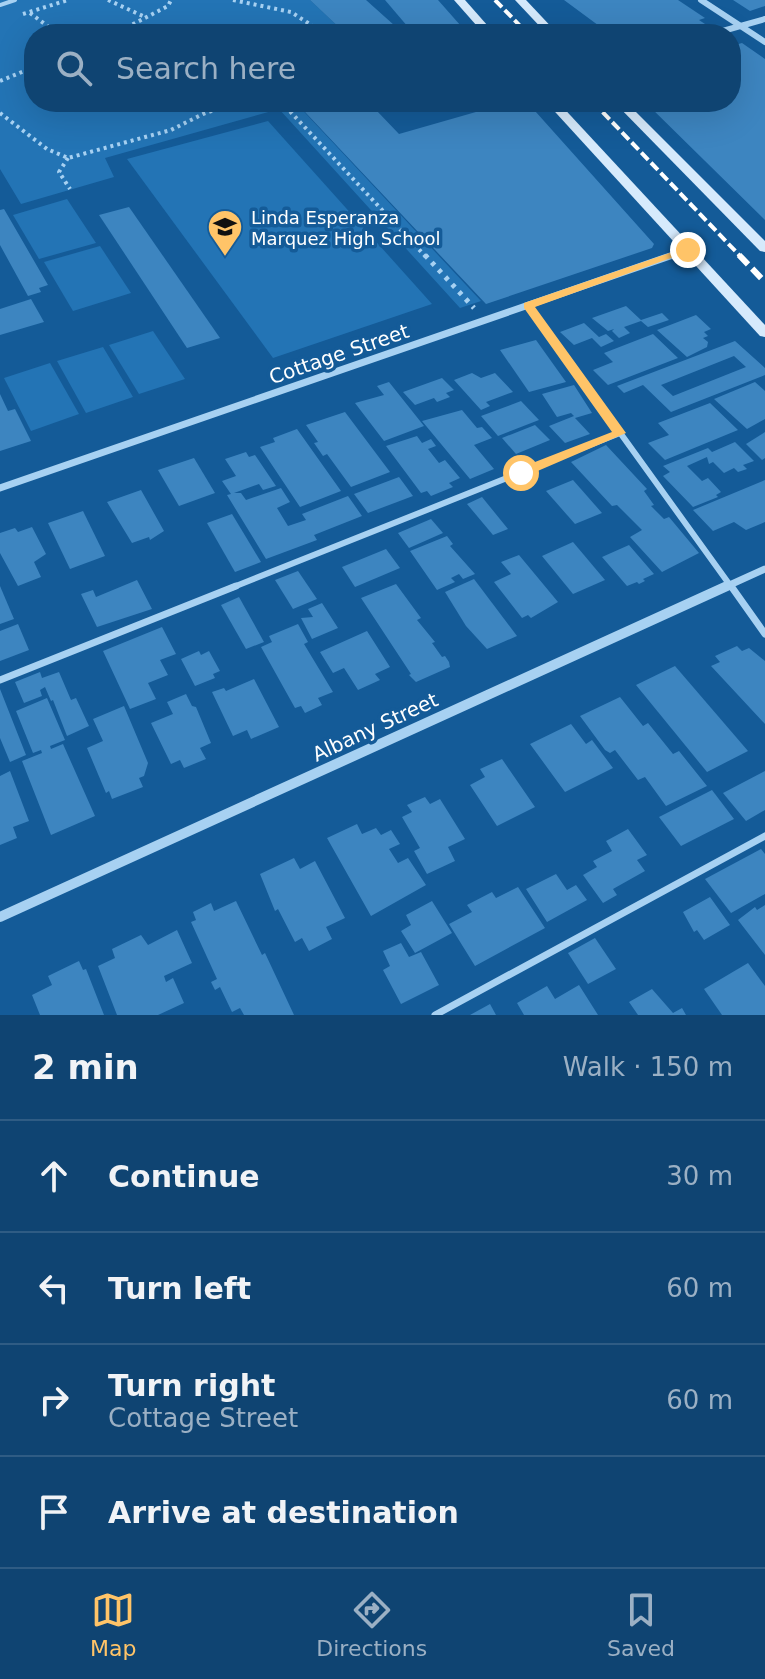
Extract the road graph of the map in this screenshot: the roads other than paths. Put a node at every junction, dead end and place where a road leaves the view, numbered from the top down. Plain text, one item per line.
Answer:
1 (15, 0) edge
2 (459, 0) edge
3 (520, 0) edge
4 (701, 0) edge
5 (0, 5) edge
6 (765, 19) edge
7 (481, 24) edge
8 (543, 24) edge
9 (737, 24) edge
10 (741, 26) edge
11 (741, 27) edge
12 (765, 42) edge
13 (561, 112) edge
14 (630, 112) edge
15 (765, 248) edge
16 (688, 250) junction
17 (528, 305) junction
18 (765, 333) edge
19 (620, 433) junction
20 (0, 488) edge
21 (765, 569) edge
22 (728, 586) junction
23 (765, 634) edge
24 (0, 680) edge
25 (765, 836) edge
26 (0, 917) edge
27 (435, 1015) edge

1 - 5 lane
2 - 7 street
3 - 8 street
4 - 9 street
6 - 10 street
11 - 12 street
13 - 16 street
14 - 15 street
16 - 17 street, Cottage Street
16 - 18 street
17 - 19 lane
17 - 20 street, Cottage Street
19 - 22 lane
19 - 24 lane
21 - 22 street, Albany Street
22 - 23 lane
22 - 26 street, Albany Street
25 - 27 lane

